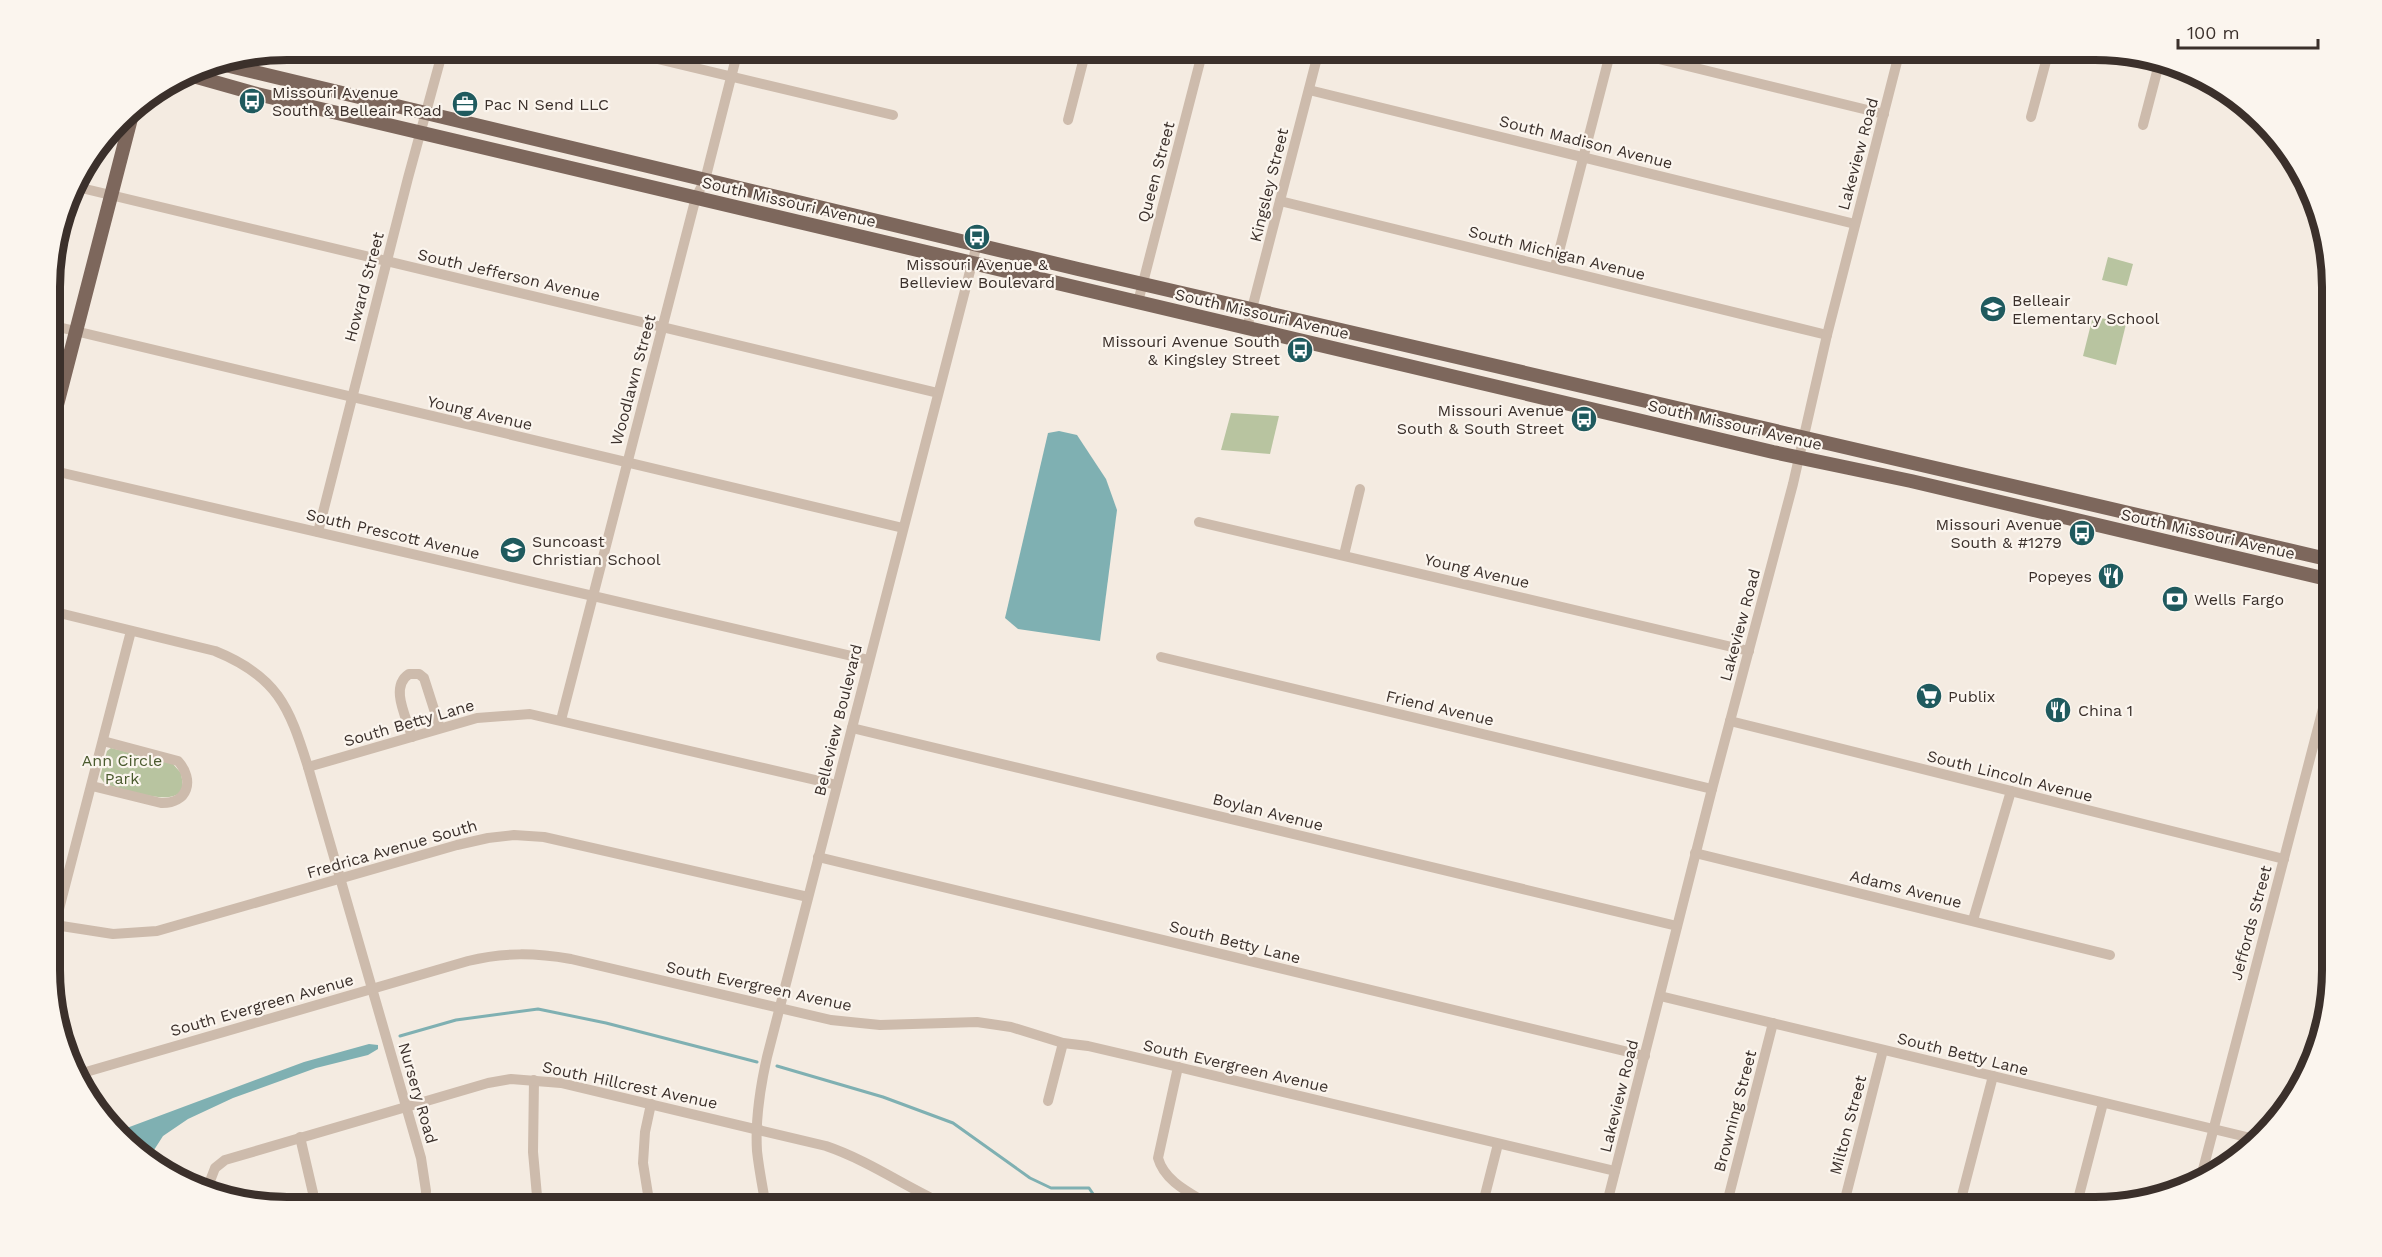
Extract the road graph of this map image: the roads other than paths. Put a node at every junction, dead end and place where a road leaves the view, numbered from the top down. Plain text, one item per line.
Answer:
1 (440, 60) edge
2 (661, 60) edge
3 (735, 60) edge
4 (1083, 60) edge
5 (1200, 60) edge
6 (1316, 60) edge
7 (1608, 60) edge
8 (1663, 60) edge
9 (1898, 60) edge
10 (2046, 60) edge
11 (233, 67) edge
12 (2158, 69) edge
13 (731, 77) junction
14 (199, 78) edge
15 (1309, 90) junction
16 (427, 114) junction
17 (1884, 114) junction
18 (893, 115) dead end
19 (2031, 117) dead end
20 (1068, 120) dead end
21 (129, 124) edge
22 (2143, 125) dead end
23 (420, 132) junction
24 (1583, 157) junction
25 (705, 180) junction
26 (82, 189) edge
27 (111, 197) junction
28 (696, 197) junction
29 (1280, 201) junction
30 (1855, 224) junction
31 (977, 244) junction
32 (386, 262) junction
33 (972, 263) junction
34 (1555, 267) junction
35 (1142, 283) junction
36 (1138, 302) junction
37 (1252, 309) junction
38 (662, 327) junction
39 (60, 328) edge
40 (1247, 328) junction
41 (75, 332) junction
42 (1827, 335) junction
43 (60, 392) edge
44 (938, 393) junction
45 (351, 398) junction
46 (1803, 438) junction
47 (1799, 457) junction
48 (627, 463) junction
49 (60, 472) edge
50 (1360, 489) dead end
51 (1199, 522) dead end
52 (903, 528) junction
53 (318, 532) junction
54 (1344, 555) junction
55 (2322, 558) edge
56 (2322, 578) edge
57 (593, 596) junction
58 (60, 614) edge
59 (131, 631) junction
60 (1749, 651) junction
61 (1161, 657) dead end
62 (869, 660) junction
63 (2322, 713) edge
64 (561, 720) junction
65 (1730, 721) junction
66 (440, 728) junction
67 (852, 728) junction
68 (412, 737) junction
69 (103, 741) junction
70 (308, 767) junction
71 (837, 785) junction
72 (92, 786) junction
73 (1712, 789) junction
74 (2010, 791) junction
75 (1695, 853) junction
76 (818, 857) junction
77 (2284, 859) junction
78 (340, 879) junction
79 (808, 897) junction
80 (60, 906) edge
81 (1973, 920) junction
82 (60, 926) edge
83 (1677, 926) junction
84 (2110, 955) dead end
85 (371, 989) junction
86 (1660, 996) junction
87 (780, 1008) junction
88 (1773, 1023) junction
89 (1063, 1043) junction
90 (1883, 1050) junction
91 (1645, 1056) junction
92 (1178, 1067) junction
93 (84, 1072) edge
94 (1993, 1076) junction
95 (534, 1080) junction
96 (1048, 1101) dead end
97 (2103, 1103) junction
98 (651, 1104) junction
99 (406, 1106) junction
100 (757, 1128) junction
101 (2214, 1129) junction
102 (300, 1137) junction
103 (2248, 1137) edge
104 (1498, 1144) junction
105 (2203, 1170) edge
106 (1615, 1171) junction
107 (209, 1183) edge
108 (920, 1194) junction
109 (314, 1197) edge
110 (426, 1197) edge
111 (537, 1197) edge
112 (648, 1197) edge
113 (764, 1197) edge
114 (918, 1197) edge
115 (927, 1197) edge
116 (1198, 1197) edge
117 (1485, 1197) edge
118 (1608, 1197) edge
119 (1728, 1197) edge
120 (1845, 1197) edge
121 (1962, 1197) edge
122 (2079, 1197) edge

1 - 16 street, Howard Street
2 - 13 street
3 - 13 street, Woodlawn Street
4 - 20 street
5 - 35 street, Queen Street
6 - 15 street, Kingsley Street
7 - 24 street
8 - 17 street
9 - 17 street, Lakeview Road
10 - 19 street
11 - 16 main road, South Missouri Avenue
12 - 22 street
13 - 18 street
13 - 25 street, Woodlawn Street
14 - 23 main road, South Missouri Avenue
15 - 24 street, South Madison Avenue
15 - 29 street, Kingsley Street
16 - 23 street, Howard Street
16 - 25 main road, South Missouri Avenue
17 - 30 street, Lakeview Road
21 - 27 main road
23 - 28 main road, South Missouri Avenue
23 - 32 street, Howard Street
24 - 30 street, South Madison Avenue
24 - 34 street
25 - 28 street, Woodlawn Street
25 - 31 main road, South Missouri Avenue
26 - 27 street, South Jefferson Avenue
27 - 32 street, South Jefferson Avenue
27 - 41 main road
28 - 33 main road, South Missouri Avenue
28 - 38 street, Woodlawn Street
29 - 34 street, South Michigan Avenue
29 - 37 street, Kingsley Street
30 - 42 street, Lakeview Road
31 - 33 street, Belleview Boulevard
31 - 35 main road, South Missouri Avenue
32 - 38 street, South Jefferson Avenue
32 - 45 street, Howard Street
33 - 36 main road, South Missouri Avenue
33 - 44 street, Belleview Boulevard
34 - 42 street, South Michigan Avenue
35 - 36 street, Queen Street
35 - 37 main road, South Missouri Avenue
36 - 40 main road, South Missouri Avenue
37 - 40 street, Kingsley Street
37 - 46 main road, South Missouri Avenue
38 - 44 street, South Jefferson Avenue
38 - 48 street, Woodlawn Street
39 - 41 street, Young Avenue
40 - 47 main road, South Missouri Avenue
41 - 43 main road
41 - 45 street, Young Avenue
42 - 46 street, Lakeview Road
44 - 52 street, Belleview Boulevard
45 - 48 street, Young Avenue
45 - 53 street, Howard Street
46 - 47 street, Lakeview Road
46 - 55 main road, South Missouri Avenue
47 - 56 main road, South Missouri Avenue
47 - 60 street, Lakeview Road
48 - 52 street, Young Avenue
48 - 57 street, Woodlawn Street
49 - 53 street, South Prescott Avenue
50 - 54 street
51 - 54 street, Young Avenue
52 - 62 street, Belleview Boulevard
53 - 57 street, South Prescott Avenue
54 - 60 street, Young Avenue
57 - 62 street, South Prescott Avenue
57 - 64 street, Woodlawn Street
58 - 59 street
59 - 69 street
59 - 70 street
60 - 65 street, Lakeview Road
61 - 73 street, Friend Avenue
62 - 67 street, Belleview Boulevard
63 - 77 street, Jeffords Street
64 - 66 street, South Betty Lane
64 - 71 street, South Betty Lane
65 - 73 street, Lakeview Road
65 - 74 street, South Lincoln Avenue
66 - 68 street, South Betty Lane
66 - 68 street
67 - 71 street, Belleview Boulevard
67 - 83 street, Boylan Avenue
68 - 70 street, South Betty Lane
69 - 72 street
69 - 72 street
70 - 78 street, Nursery Road
71 - 76 street, Belleview Boulevard
72 - 80 street
73 - 75 street, Lakeview Road
74 - 77 street, South Lincoln Avenue
74 - 81 street
75 - 81 street, Adams Avenue
75 - 83 street, Lakeview Road
76 - 79 street, Belleview Boulevard
76 - 91 street, South Betty Lane
77 - 101 street, Jeffords Street
78 - 79 street, Fredrica Avenue South
78 - 82 street, Fredrica Avenue South
78 - 85 street, Nursery Road
79 - 87 street, Belleview Boulevard
81 - 84 street, Adams Avenue
83 - 86 street, Lakeview Road
85 - 87 street, South Evergreen Avenue
85 - 93 street, South Evergreen Avenue
85 - 99 street, Nursery Road
86 - 88 street, South Betty Lane
86 - 91 street, Lakeview Road
87 - 89 street, South Evergreen Avenue
87 - 100 street, Belleview Boulevard
88 - 90 street, South Betty Lane
88 - 119 street, Browning Street
89 - 92 street, South Evergreen Avenue
89 - 96 street
90 - 94 street, South Betty Lane
90 - 120 street, Milton Street
91 - 106 street, Lakeview Road
92 - 104 street, South Evergreen Avenue
92 - 116 street
94 - 97 street, South Betty Lane
94 - 121 street
95 - 98 street, South Hillcrest Avenue
95 - 99 street, South Hillcrest Avenue
95 - 111 street
97 - 101 street, South Betty Lane
97 - 122 street
98 - 100 street, South Hillcrest Avenue
98 - 112 street
99 - 102 street, South Hillcrest Avenue
99 - 110 street, Nursery Road
100 - 108 street, South Hillcrest Avenue
100 - 113 street, Belleview Boulevard
101 - 103 street, South Betty Lane
101 - 105 street, Jeffords Street
102 - 107 street, South Hillcrest Avenue
102 - 109 street
104 - 106 street, South Evergreen Avenue
104 - 117 street
106 - 118 street, Lakeview Road
108 - 114 street
108 - 115 street, South Hillcrest Avenue

